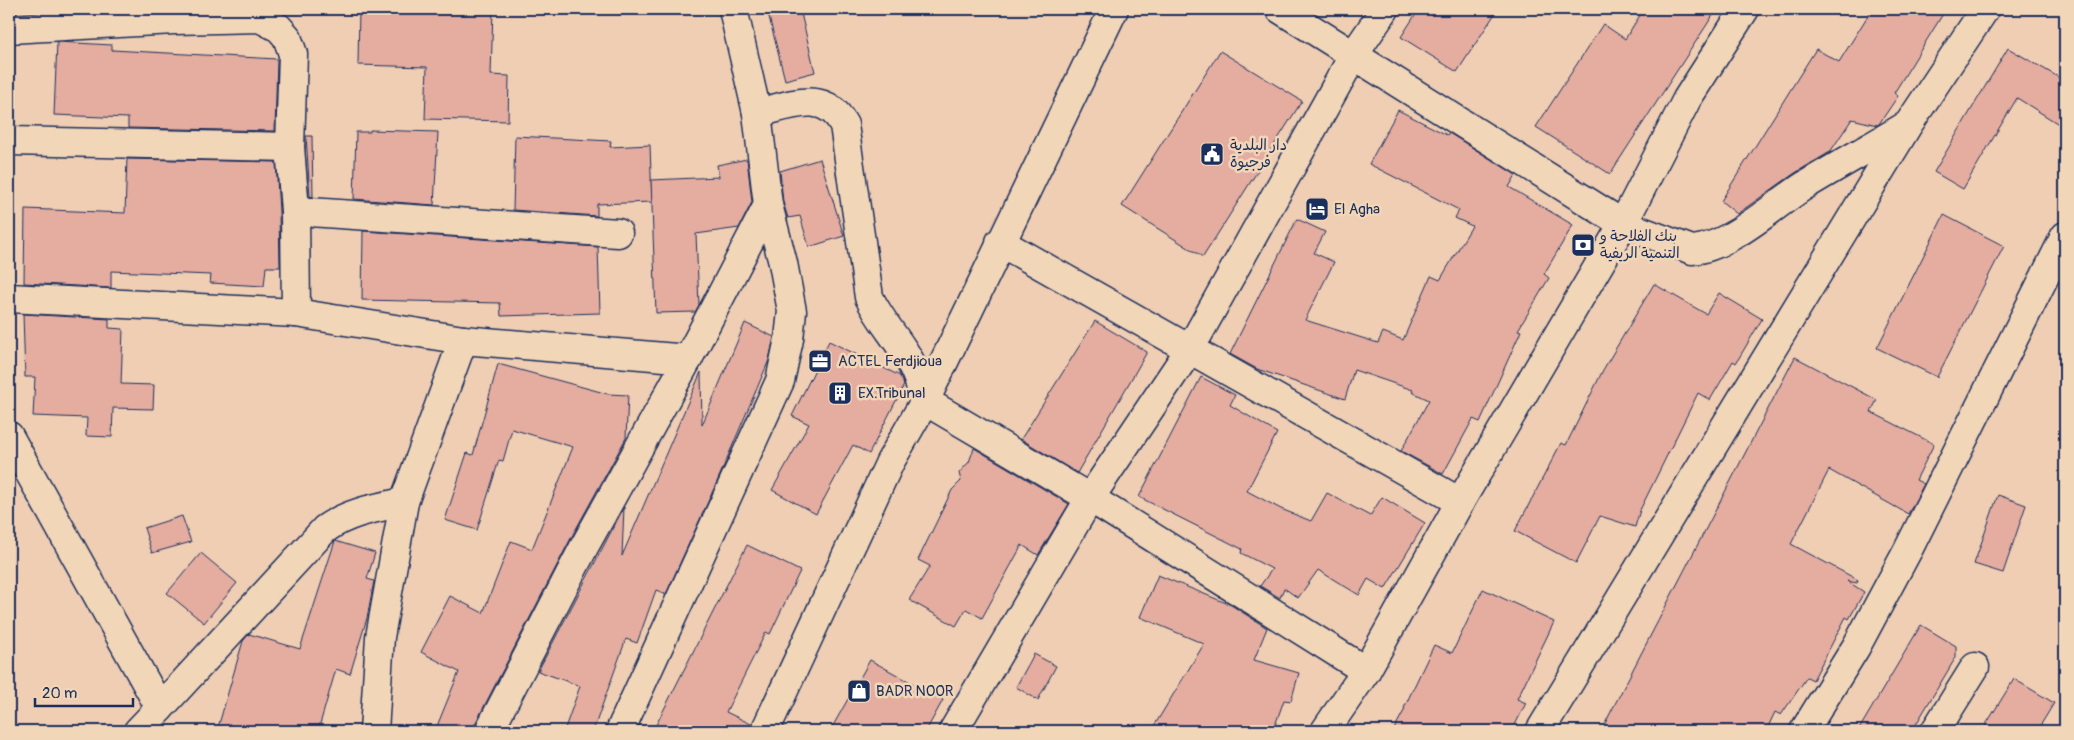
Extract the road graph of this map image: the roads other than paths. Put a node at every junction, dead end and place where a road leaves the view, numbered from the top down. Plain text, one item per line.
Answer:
1 (733, 9) edge
2 (1114, 9) edge
3 (1280, 9) edge
4 (1384, 9) edge
5 (1745, 9) edge
6 (1985, 9) edge
7 (174, 14) edge
8 (9, 29) edge
9 (1353, 56) junction
10 (757, 113) junction
11 (1908, 125) junction
12 (9, 141) edge
13 (290, 147) junction
14 (768, 205) junction
15 (294, 210) junction
16 (1623, 224) junction
17 (618, 233) dead end
18 (2065, 236) edge
19 (1000, 242) junction
20 (9, 298) edge
21 (296, 313) junction
22 (463, 340) junction
23 (1190, 349) junction
24 (688, 359) junction
25 (925, 401) junction
26 (9, 436) edge
27 (1090, 498) junction
28 (404, 502) junction
29 (1460, 502) junction
30 (1975, 667) dead end
31 (1366, 671) junction
32 (160, 708) junction
33 (138, 731) edge
34 (374, 731) edge
35 (489, 731) edge
36 (620, 731) edge
37 (765, 731) edge
38 (953, 731) edge
39 (1324, 731) edge
40 (1540, 731) edge
41 (1804, 731) edge
42 (1935, 731) edge

1 - 10 street
2 - 19 street
3 - 9 street
4 - 9 street
5 - 16 street
6 - 11 street
7 - 8 street
7 - 13 street
9 - 16 street
9 - 23 street
10 - 14 street
10 - 25 street
11 - 16 street
11 - 40 street
12 - 13 street
13 - 15 street
14 - 24 street
14 - 36 street
15 - 17 street
15 - 21 street
16 - 29 street
18 - 41 street
19 - 23 street
19 - 25 street
20 - 21 street
21 - 22 street
22 - 24 street
22 - 28 street
23 - 27 street
23 - 29 street
24 - 35 street
25 - 27 street
25 - 37 street
26 - 32 street
27 - 31 street
27 - 38 street
28 - 32 street
28 - 34 street
29 - 31 street
30 - 42 street
31 - 39 street
32 - 33 street

